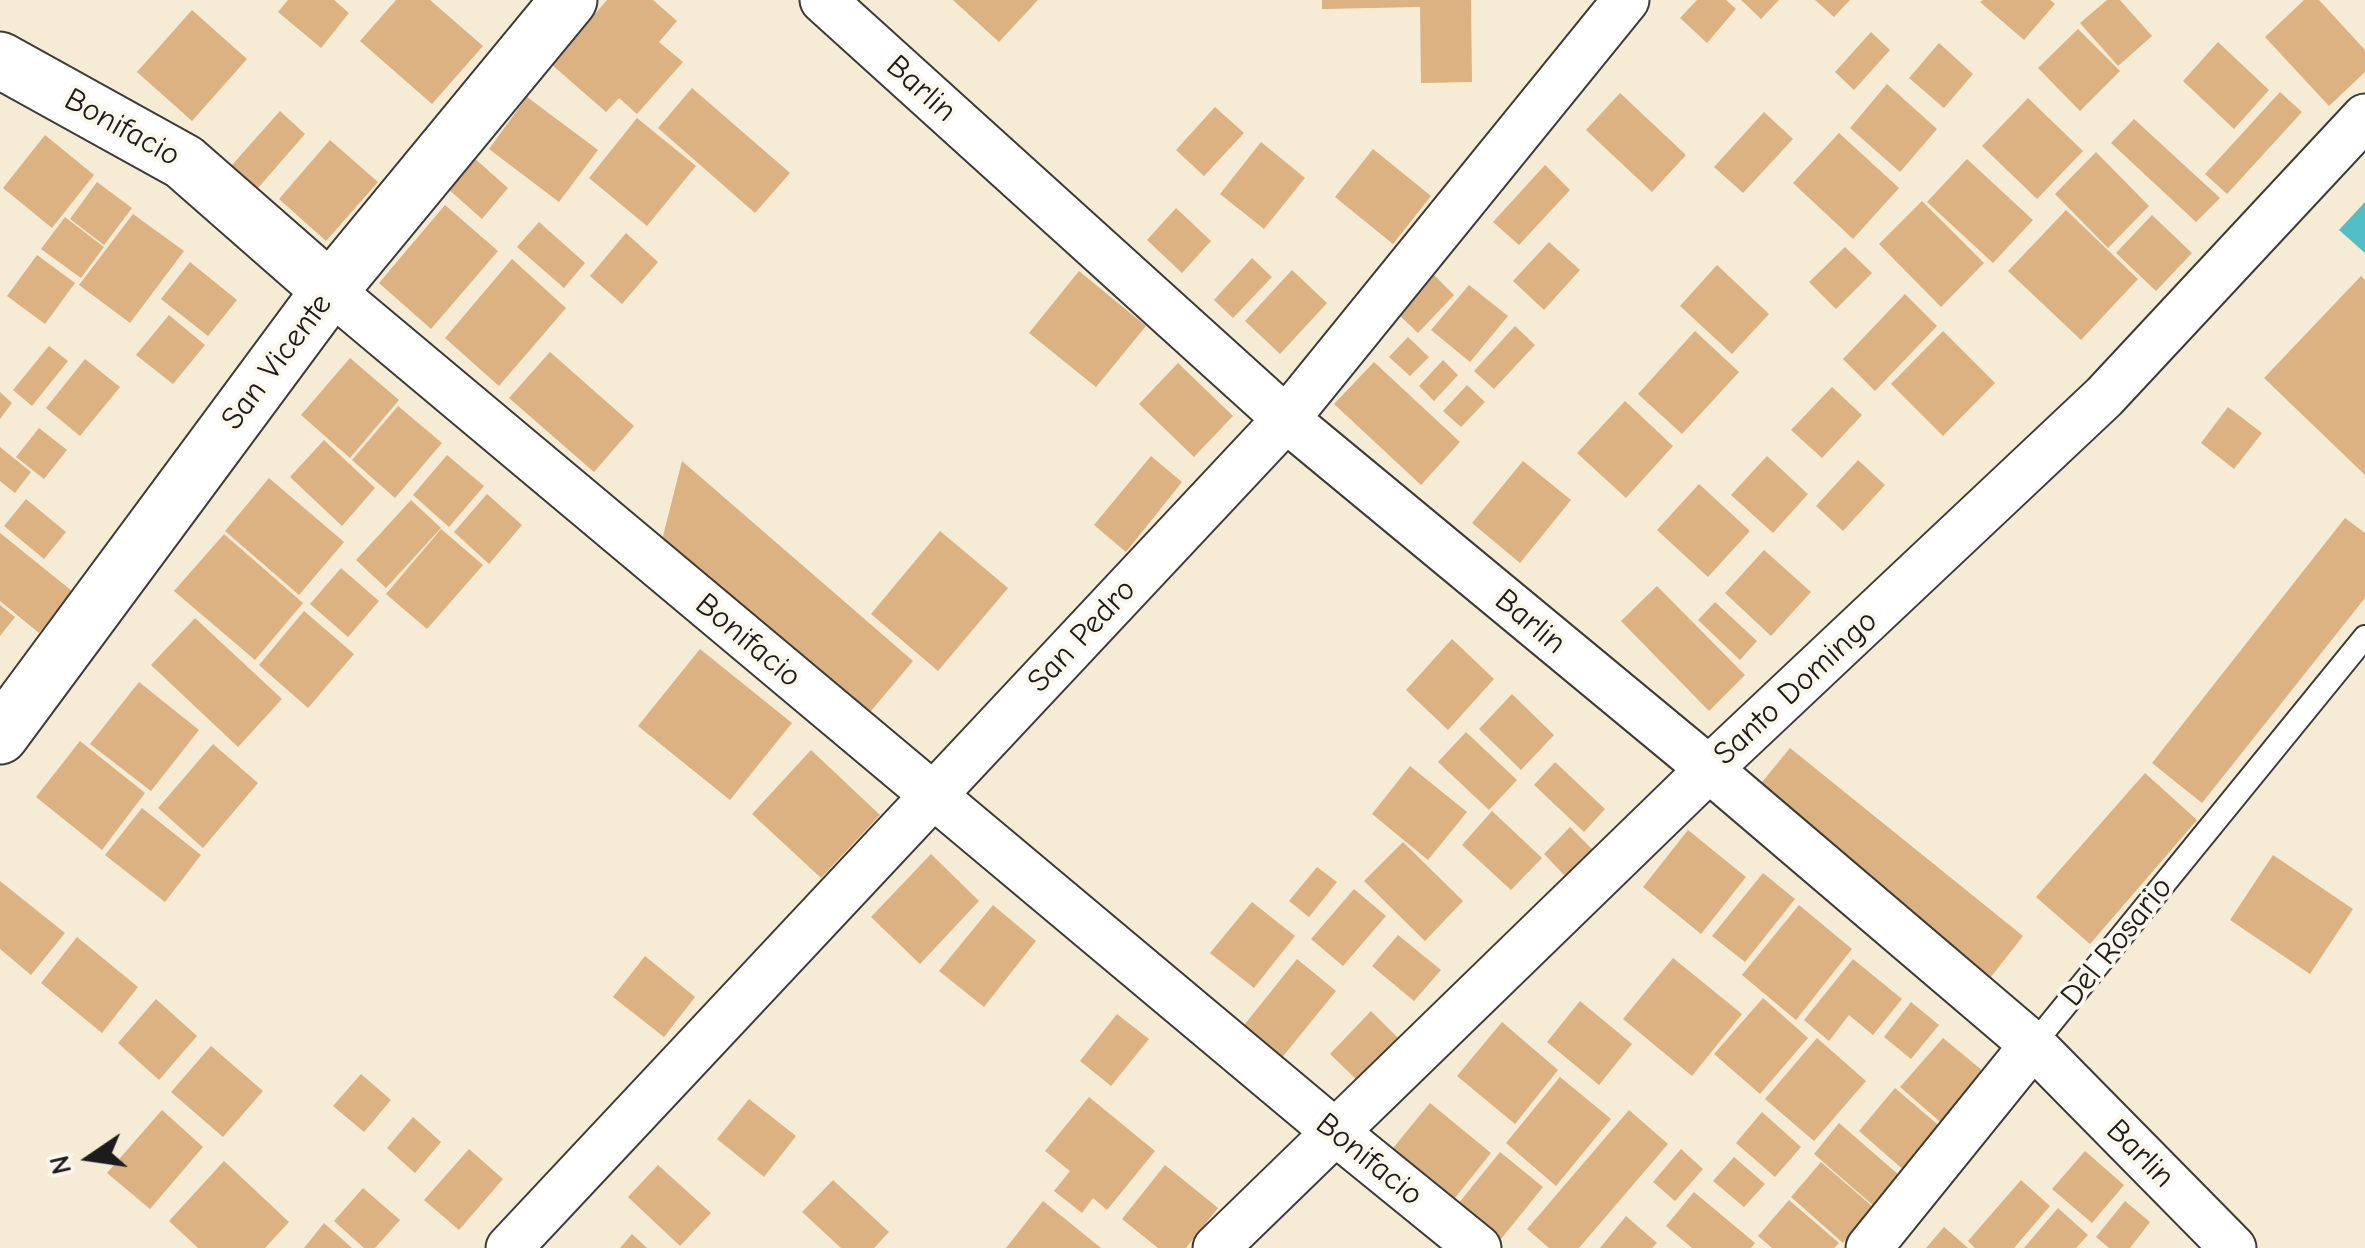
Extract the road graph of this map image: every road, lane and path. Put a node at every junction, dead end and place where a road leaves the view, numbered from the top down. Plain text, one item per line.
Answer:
1 (570, 0) edge
2 (823, 0) edge
3 (1626, 0) edge
4 (0, 60) edge
5 (2365, 117) edge
6 (330, 290) junction
7 (1286, 419) junction
8 (2365, 637) edge
9 (0, 736) edge
10 (1709, 770) junction
11 (932, 796) junction
12 (2033, 1045) junction
13 (1334, 1131) junction
14 (509, 1248) edge
15 (1216, 1248) edge
16 (1478, 1248) edge
17 (1869, 1248) edge
18 (2233, 1248) edge

1 - 6 main road, San Vicente
2 - 7 street, Barlin
3 - 7 street, San Pedro
4 - 6 main road, Bonifacio
5 - 10 street, Santo Domingo
6 - 9 main road, San Vicente
6 - 11 street, Bonifacio
7 - 10 street, Barlin
7 - 11 street, San Pedro
8 - 12 lane, Del Rosario
10 - 12 street, Barlin
10 - 13 street, Santo Domingo
11 - 13 street, Bonifacio
11 - 14 street, San Pedro
12 - 17 street, Del Rosario
12 - 18 street, Barlin
13 - 15 street, Santo Domingo
13 - 16 street, Bonifacio

